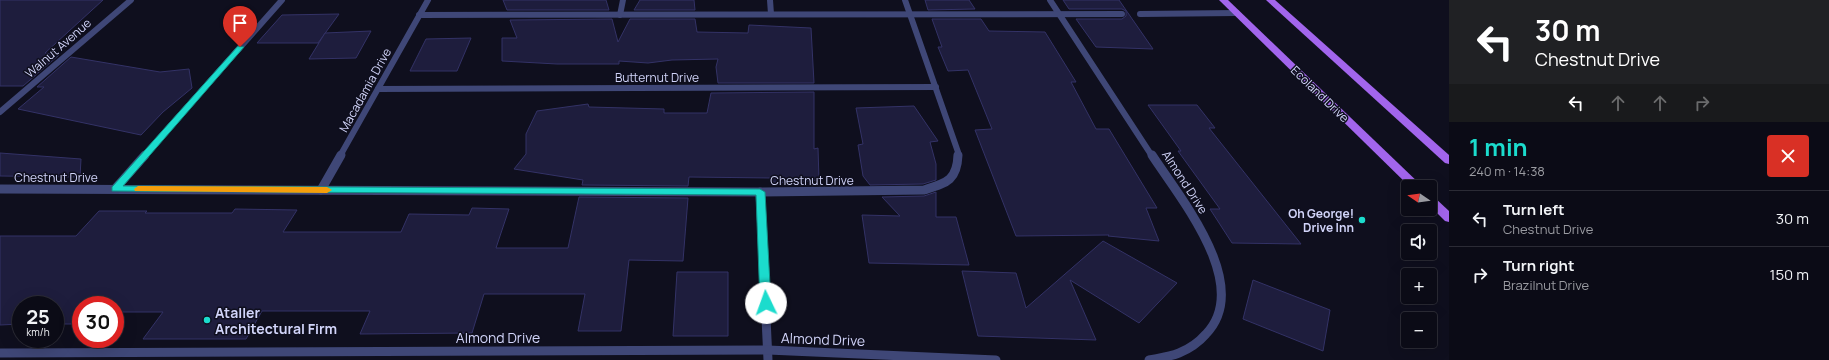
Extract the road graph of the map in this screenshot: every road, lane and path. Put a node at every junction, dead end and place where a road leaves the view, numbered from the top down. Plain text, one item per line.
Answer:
1 (131, 0) edge
2 (282, 0) edge
3 (428, 0) edge
4 (623, 0) edge
5 (770, 0) edge
6 (905, 0) edge
7 (1050, 0) edge
8 (1223, 0) edge
9 (1270, 0) edge
10 (1237, 13) junction
11 (771, 14) junction
12 (911, 14) junction
13 (1060, 14) junction
14 (1122, 14) dead end
15 (1140, 14) dead end
16 (419, 15) junction
17 (620, 15) junction
18 (936, 87) junction
19 (378, 89) junction
20 (0, 112) edge
21 (1449, 161) edge
22 (1410, 180) edge
23 (0, 189) edge
24 (115, 189) junction
25 (321, 190) junction
26 (760, 192) junction
27 (1437, 207) edge
28 (1449, 218) edge
29 (0, 353) edge
30 (768, 355) edge
31 (996, 360) edge
32 (1149, 360) edge

1 - 20 street, Walnut Avenue
2 - 24 street
3 - 16 street, Macadamia Drive
4 - 17 street
5 - 11 street
6 - 12 street, Chestnut Drive
7 - 13 street, Almond Drive
8 - 10 main road, Ecoland Drive
9 - 21 main road
10 - 15 street
10 - 22 main road, Ecoland Drive
11 - 12 street
11 - 17 street
12 - 13 street
12 - 18 street, Chestnut Drive
13 - 14 street
13 - 32 street, Almond Drive
16 - 17 street
16 - 19 street, Macadamia Drive
18 - 19 street, Butternut Drive
18 - 26 street, Chestnut Drive
19 - 25 street, Macadamia Drive
23 - 24 street, Chestnut Drive
24 - 25 street, Chestnut Drive
25 - 26 street, Chestnut Drive
26 - 30 street
27 - 28 main road
29 - 30 street, Almond Drive
30 - 31 street, Almond Drive

